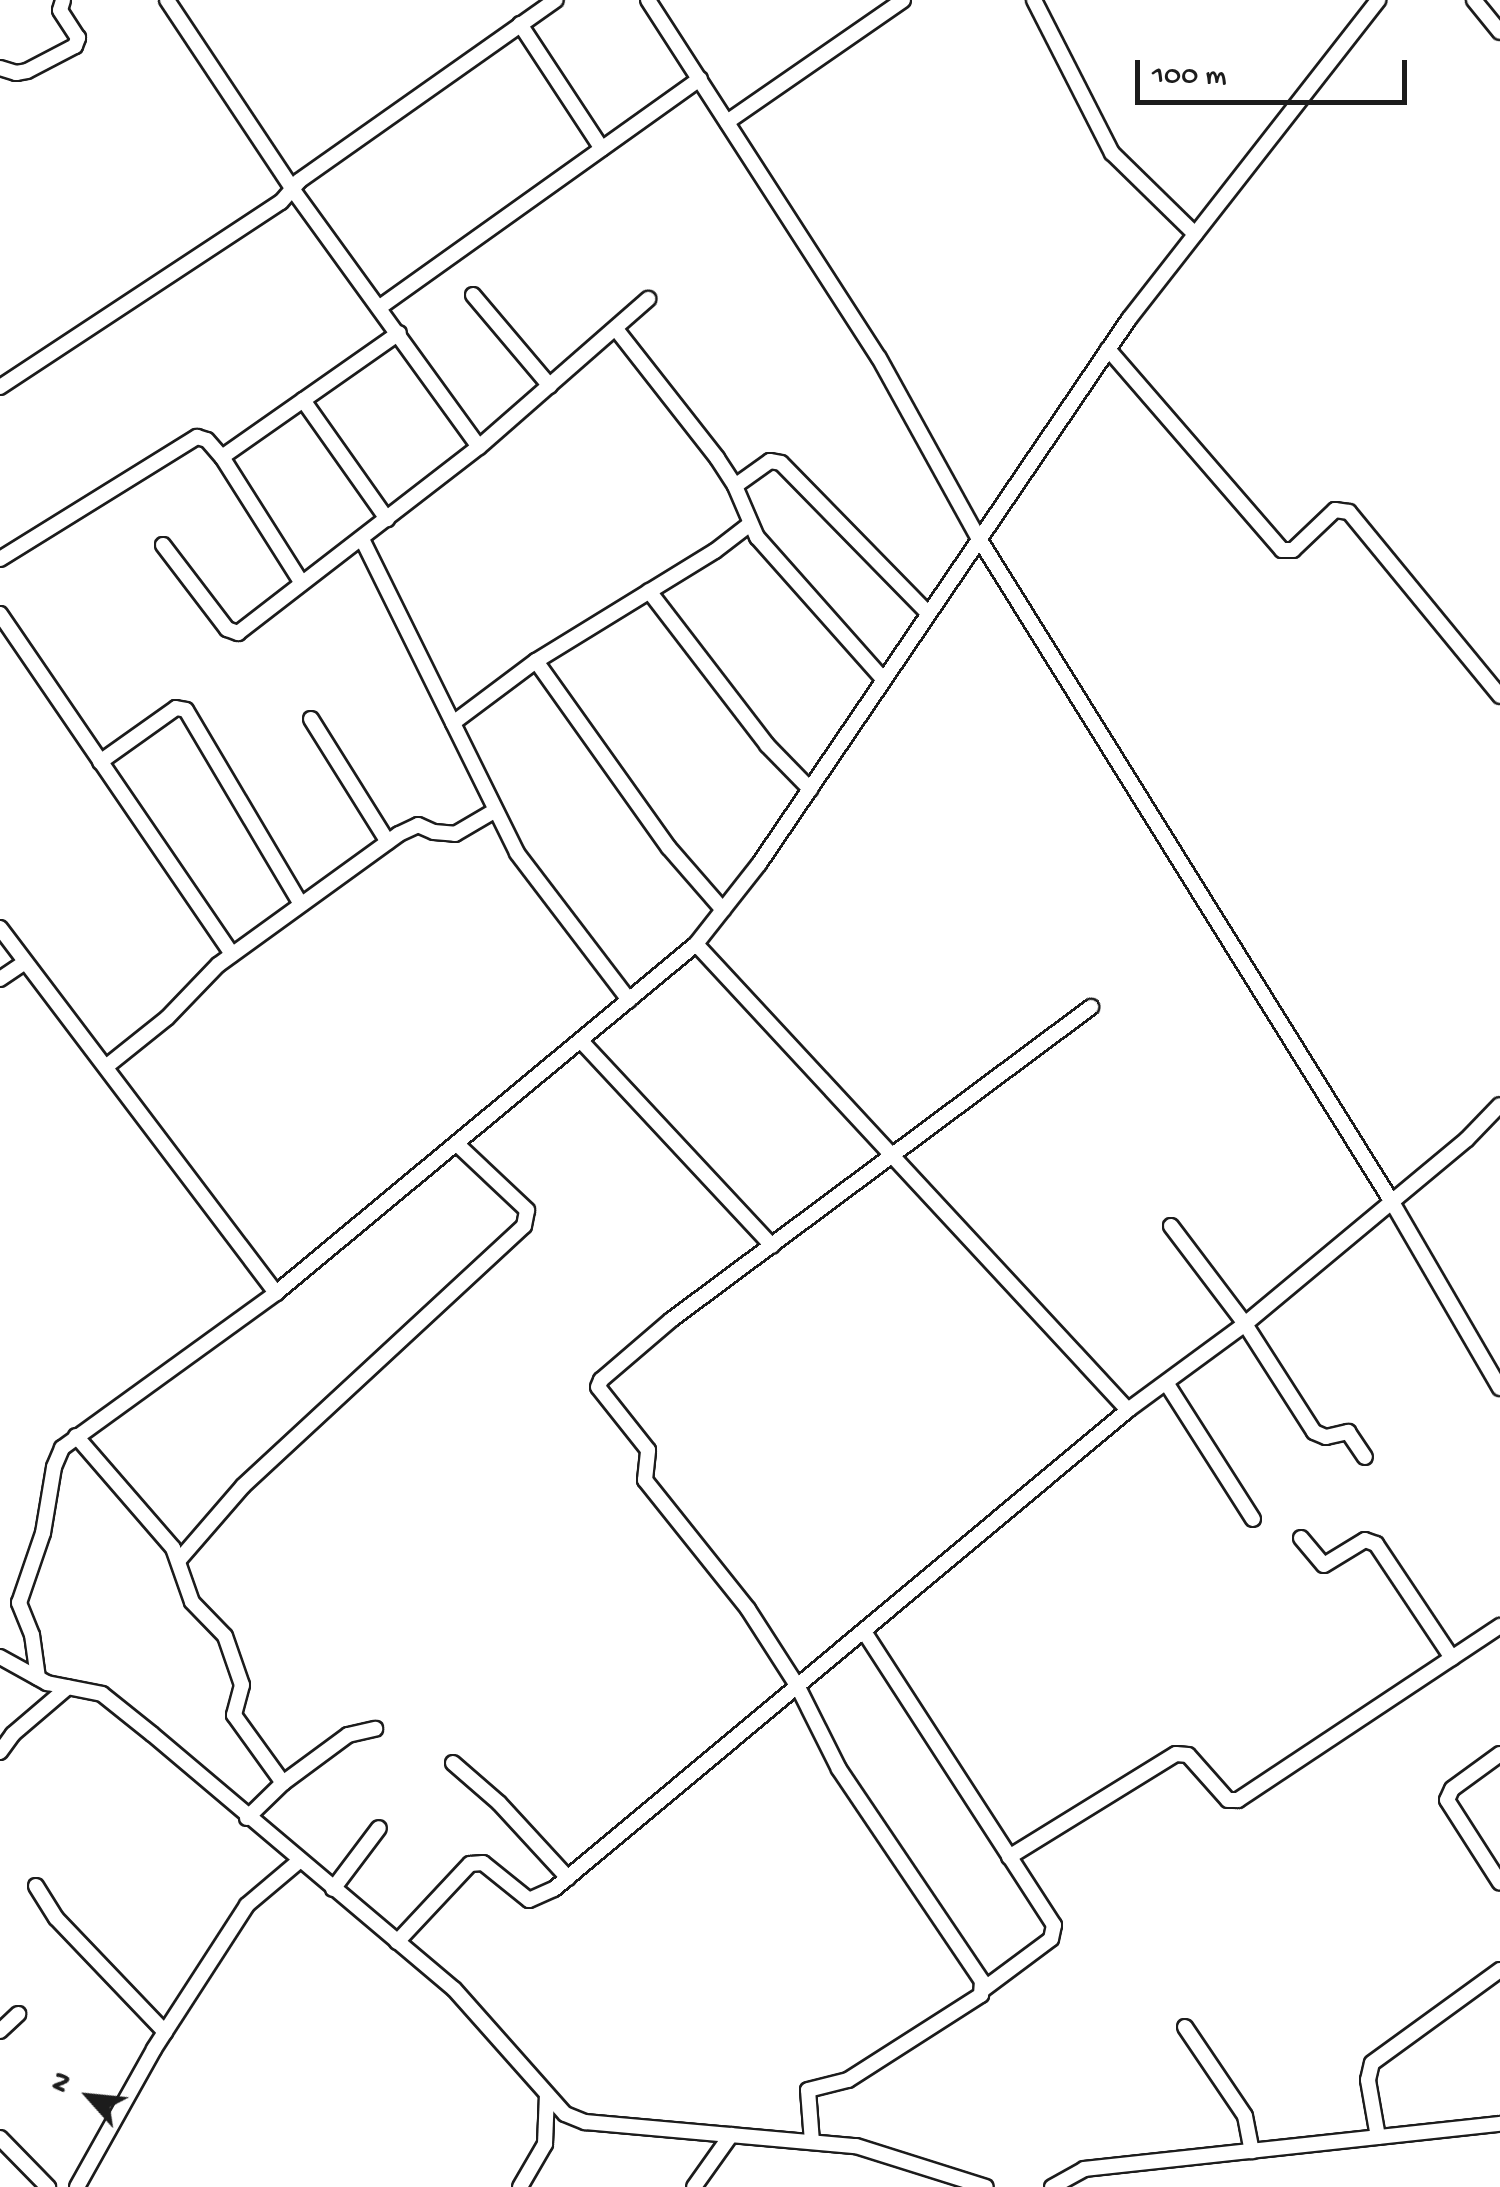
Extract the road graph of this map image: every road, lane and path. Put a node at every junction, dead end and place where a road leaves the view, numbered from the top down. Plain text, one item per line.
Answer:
1 (63, 0) edge
2 (167, 0) edge
3 (556, 0) edge
4 (648, 0) edge
5 (902, 0) edge
6 (1034, 0) edge
7 (1378, 0) edge
8 (1474, 0) edge
9 (520, 24) junction
10 (1500, 32) edge
11 (0, 68) edge
12 (700, 80) junction
13 (727, 122) junction
14 (602, 149) junction
15 (293, 190) junction
16 (1195, 234) junction
17 (473, 295) dead end
18 (648, 299) dead end
19 (380, 307) junction
20 (616, 329) junction
21 (398, 333) junction
22 (1108, 349) junction
23 (550, 386) junction
24 (0, 387) edge
25 (303, 400) junction
26 (479, 447) junction
27 (222, 458) junction
28 (735, 486) junction
29 (387, 519) junction
30 (750, 524) junction
31 (978, 537) junction
32 (362, 539) junction
33 (163, 544) dead end
34 (0, 559) edge
35 (301, 582) junction
36 (649, 591) junction
37 (928, 613) junction
38 (0, 614) edge
39 (536, 661) junction
40 (884, 680) junction
41 (1500, 696) edge
42 (312, 719) dead end
43 (453, 723) junction
44 (100, 762) junction
45 (810, 789) junction
46 (494, 811) junction
47 (388, 842) junction
48 (300, 903) junction
49 (723, 910) junction
50 (0, 928) edge
51 (696, 944) junction
52 (232, 954) junction
53 (25, 962) junction
54 (0, 980) edge
55 (629, 1000) junction
56 (1091, 1007) dead end
57 (581, 1040) junction
58 (107, 1066) junction
59 (1500, 1105) edge
60 (458, 1144) junction
61 (892, 1158) junction
62 (1392, 1202) junction
63 (1171, 1226) dead end
64 (772, 1246) junction
65 (276, 1292) junction
66 (1244, 1324) junction
67 (1167, 1384) junction
68 (1500, 1388) edge
69 (1128, 1410) junction
70 (76, 1436) junction
71 (1365, 1457) dead end
72 (1252, 1518) dead end
73 (1301, 1538) dead end
74 (179, 1560) junction
75 (1500, 1626) edge
76 (864, 1633) junction
77 (0, 1657) edge
78 (1452, 1658) junction
79 (38, 1678) junction
80 (68, 1687) junction
81 (798, 1688) junction
82 (375, 1729) dead end
83 (0, 1752) edge
84 (1500, 1754) edge
85 (453, 1763) dead end
86 (283, 1783) junction
87 (248, 1818) junction
88 (380, 1828) dead end
89 (1010, 1857) junction
90 (299, 1861) junction
91 (568, 1878) junction
92 (1500, 1883) edge
93 (36, 1886) dead end
94 (333, 1889) junction
95 (397, 1942) junction
96 (1500, 1970) edge
97 (984, 1989) junction
98 (18, 2014) dead end
99 (1185, 2026) dead end
100 (0, 2031) edge
101 (165, 2032) junction
102 (548, 2096) junction
103 (1500, 2124) edge
104 (731, 2135) junction
105 (1378, 2137) junction
106 (0, 2138) edge
107 (812, 2142) junction
108 (1252, 2151) junction
109 (48, 2187) edge
110 (76, 2187) edge
111 (520, 2187) edge
112 (694, 2187) edge
113 (986, 2187) edge
114 (1052, 2187) edge

1 - 11 street
2 - 15 street
3 - 9 street
4 - 12 street
5 - 13 street
6 - 16 street
7 - 16 street
8 - 10 street
9 - 14 street
9 - 15 street
12 - 13 street
12 - 14 street
13 - 31 street
14 - 19 street
15 - 19 street
15 - 24 street
16 - 22 street
17 - 23 street
18 - 20 street
19 - 21 street
20 - 23 street
20 - 28 street
21 - 25 street
21 - 26 street
22 - 31 street
22 - 41 street
23 - 26 street
25 - 27 street
25 - 29 street
26 - 29 street
27 - 34 street
27 - 35 street
28 - 30 street
28 - 37 street
29 - 32 street
30 - 36 street
30 - 40 street
31 - 37 street
31 - 62 street
32 - 35 street
32 - 43 street
33 - 35 street
36 - 39 street
36 - 45 street
37 - 40 street
38 - 44 street
39 - 43 street
39 - 49 street
40 - 45 street
42 - 47 street
43 - 46 street
44 - 48 street
44 - 52 street
45 - 49 street
46 - 47 street
46 - 55 street
47 - 48 street
48 - 52 street
49 - 51 street
50 - 53 street
51 - 55 street
51 - 61 street
52 - 58 street
53 - 54 street
53 - 58 street
55 - 57 street
56 - 61 street
57 - 60 street
57 - 64 street
58 - 65 street
59 - 62 street
60 - 65 street
60 - 74 street
61 - 64 street
61 - 69 street
62 - 66 street
62 - 68 street
63 - 66 street
64 - 81 street
65 - 70 street
66 - 67 street
66 - 71 street
67 - 69 street
67 - 72 street
69 - 76 street
70 - 74 street
70 - 79 street
73 - 78 street
74 - 86 street
75 - 78 street
76 - 81 street
76 - 89 street
77 - 79 street
78 - 89 street
79 - 80 street
80 - 83 street
80 - 87 street
81 - 91 street
81 - 97 street
82 - 86 street
84 - 92 street
85 - 91 street
86 - 87 street
87 - 90 street
88 - 94 street
89 - 97 street
90 - 94 street
90 - 101 street
91 - 95 street
93 - 101 street
94 - 95 street
95 - 102 street
96 - 105 street
97 - 107 street
98 - 100 street
99 - 108 street
101 - 110 street
102 - 104 street
102 - 111 street
103 - 105 street
104 - 107 street
104 - 112 street
105 - 108 street
106 - 109 street
107 - 113 street
108 - 114 street

